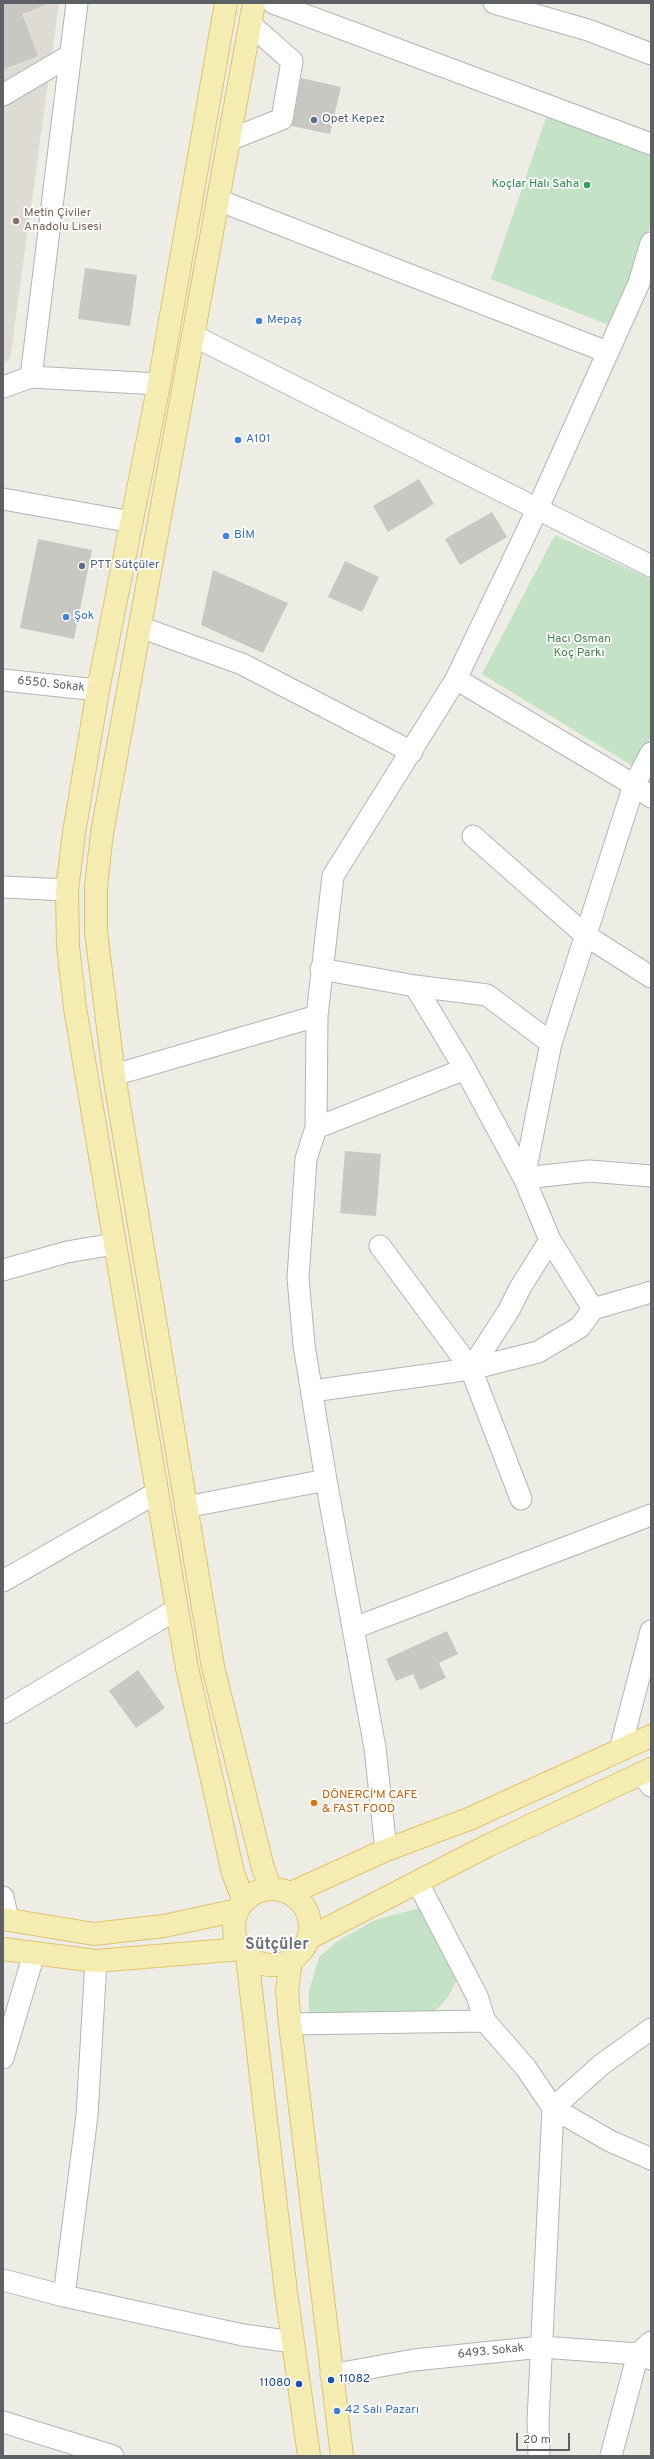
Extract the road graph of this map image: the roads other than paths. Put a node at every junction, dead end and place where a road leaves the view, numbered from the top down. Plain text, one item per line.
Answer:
1 (76, 3) edge
2 (226, 3) edge
3 (254, 3) edge
4 (272, 3) edge
5 (498, 4) edge
6 (250, 24) junction
7 (651, 54) edge
8 (69, 56) junction
9 (3, 95) edge
10 (229, 140) junction
11 (651, 144) edge
12 (218, 200) junction
13 (651, 243) edge
14 (645, 287) edge
15 (194, 336) junction
16 (607, 352) junction
17 (31, 377) junction
18 (159, 384) junction
19 (3, 387) edge
20 (3, 499) edge
21 (536, 510) junction
22 (132, 522) junction
23 (651, 566) edge
24 (140, 627) junction
25 (456, 679) junction
26 (3, 680) edge
27 (98, 690) junction
28 (412, 752) junction
29 (651, 754) edge
30 (634, 785) junction
31 (651, 797) edge
32 (473, 836) dead end
33 (3, 887) edge
34 (68, 890) junction
35 (585, 935) junction
36 (321, 969) junction
37 (651, 977) edge
38 (415, 986) junction
39 (317, 1016) junction
40 (551, 1043) junction
41 (464, 1069) junction
42 (114, 1075) junction
43 (316, 1128) junction
44 (651, 1176) edge
45 (524, 1178) junction
46 (550, 1240) junction
47 (114, 1244) junction
48 (380, 1246) dead end
49 (3, 1270) edge
50 (651, 1292) edge
51 (593, 1309) junction
52 (471, 1369) junction
53 (312, 1390) junction
54 (326, 1480) junction
55 (156, 1493) junction
56 (521, 1499) dead end
57 (186, 1507) junction
58 (651, 1516) edge
59 (3, 1581) edge
60 (177, 1609) junction
61 (354, 1628) junction
62 (651, 1631) edge
63 (3, 1713) edge
64 (651, 1736) edge
65 (620, 1750) junction
66 (648, 1776) edge
67 (386, 1850) junction
68 (418, 1883) junction
69 (281, 1891) junction
70 (3, 1897) edge
71 (241, 1906) junction
72 (5, 1920) edge
73 (309, 1938) junction
74 (3, 1949) edge
75 (244, 1953) junction
76 (34, 1954) junction
77 (291, 1960) junction
78 (96, 1961) junction
79 (485, 2021) junction
80 (290, 2024) junction
81 (651, 2029) edge
82 (3, 2058) edge
83 (553, 2108) junction
84 (651, 2159) edge
85 (3, 2280) edge
86 (64, 2296) junction
87 (293, 2342) junction
88 (542, 2347) junction
89 (647, 2352) edge
90 (331, 2375) junction
91 (3, 2422) edge
92 (113, 2456) edge
93 (309, 2456) edge
94 (342, 2456) edge
95 (539, 2456) edge
96 (611, 2456) edge

1 - 8 street
2 - 18 main road
3 - 6 main road
4 - 11 street
5 - 7 street
6 - 10 main road
6 - 10 street
8 - 9 street
8 - 17 street
10 - 12 main road
12 - 15 main road
12 - 16 street
13 - 14 street
14 - 16 street
15 - 21 street
15 - 24 main road
16 - 21 street
17 - 18 street
17 - 19 street
18 - 22 main road
20 - 22 street
21 - 23 street
21 - 25 street
22 - 27 main road
24 - 28 street
24 - 42 main road
25 - 28 street
25 - 30 street
26 - 27 street, 6550. Sokak
27 - 34 main road
28 - 36 street
29 - 30 street
30 - 31 street
30 - 35 street
32 - 35 street
33 - 34 street
34 - 47 main road
35 - 37 street
35 - 40 street
36 - 38 street
36 - 39 street
38 - 40 street
38 - 41 street
39 - 42 street
39 - 43 street
40 - 45 street
41 - 43 street
41 - 45 street
42 - 57 main road
43 - 53 street
44 - 45 street
45 - 46 street
46 - 51 street
46 - 52 street
47 - 49 street
47 - 55 main road
48 - 52 street
50 - 51 street
51 - 52 street
52 - 53 street
52 - 56 street
53 - 54 street
54 - 57 street
54 - 61 street
55 - 59 street
55 - 60 main road
57 - 69 main road
58 - 61 street
60 - 63 street
60 - 71 main road
61 - 67 street
62 - 65 street
64 - 65 main road
65 - 67 main road
66 - 68 main road
67 - 69 main road
68 - 73 main road
68 - 79 street
69 - 71 main road
69 - 73 main road
70 - 72 street
71 - 72 main road
71 - 75 main road
73 - 77 main road
74 - 76 main road
75 - 77 main road
75 - 78 main road
75 - 87 main road
76 - 78 main road
76 - 82 street
77 - 80 main road
78 - 86 street
79 - 80 street
79 - 83 street
80 - 90 main road
81 - 83 street
83 - 84 street
83 - 88 street
85 - 86 street
86 - 87 street
87 - 93 main road
88 - 89 street, 6493. Sokak
88 - 90 street, 6493. Sokak
88 - 95 street
89 - 96 street
90 - 94 main road
91 - 92 street

